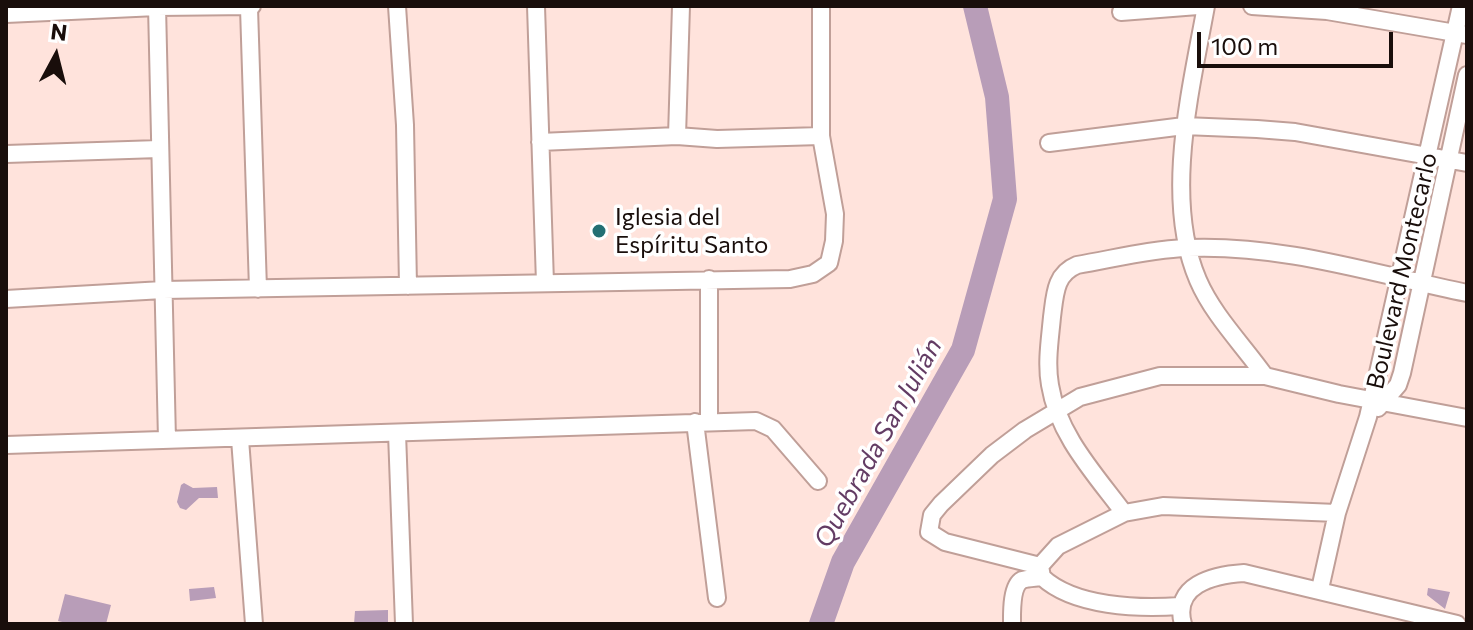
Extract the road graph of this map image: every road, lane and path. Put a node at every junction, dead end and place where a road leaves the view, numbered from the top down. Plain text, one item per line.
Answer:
1 (157, 6) edge
2 (397, 6) edge
3 (536, 6) edge
4 (681, 6) edge
5 (821, 6) edge
6 (1198, 6) edge
7 (1206, 6) edge
8 (1252, 6) edge
9 (1461, 6) edge
10 (251, 7) edge
11 (1121, 12) dead end
12 (6, 14) edge
13 (1461, 34) edge
14 (1467, 75) edge
15 (1184, 126) junction
16 (677, 136) junction
17 (821, 136) junction
18 (540, 142) junction
19 (1049, 143) dead end
20 (159, 149) junction
21 (6, 154) edge
22 (1429, 156) junction
23 (1458, 162) edge
24 (1186, 248) junction
25 (709, 279) junction
26 (1400, 279) junction
27 (545, 283) junction
28 (1422, 284) junction
29 (408, 286) junction
30 (258, 289) junction
31 (163, 290) junction
32 (1467, 293) edge
33 (6, 299) edge
34 (1265, 376) junction
35 (1374, 407) junction
36 (1055, 409) junction
37 (1467, 418) edge
38 (702, 422) junction
39 (397, 433) junction
40 (240, 439) junction
41 (167, 440) junction
42 (6, 445) edge
43 (818, 481) dead end
44 (1124, 513) junction
45 (1337, 513) junction
46 (1041, 572) junction
47 (1320, 589) junction
48 (717, 598) dead end
49 (1180, 606) junction
50 (1143, 616) edge
51 (254, 624) edge
52 (404, 624) edge
53 (1012, 624) edge
54 (1183, 624) edge
55 (1457, 624) edge

1 - 10 street
1 - 12 street
1 - 20 street
2 - 29 street
3 - 18 street
4 - 16 street
5 - 17 street
6 - 11 street
7 - 15 street
8 - 13 street
9 - 13 street, Boulevard Montecarlo
10 - 30 street
13 - 22 street, Boulevard Montecarlo
14 - 23 street, Boulevard Montecarlo
15 - 19 street
15 - 22 street
15 - 24 street
16 - 17 street
16 - 18 street
17 - 25 street
18 - 27 street
20 - 21 street
20 - 31 street
22 - 23 street
22 - 26 street, Boulevard Montecarlo
23 - 28 street, Boulevard Montecarlo
24 - 26 street
24 - 34 street
24 - 36 street
25 - 27 street
25 - 38 street
26 - 28 street
26 - 35 street, Boulevard Montecarlo
27 - 29 street
28 - 32 street
28 - 35 street, Boulevard Montecarlo
29 - 30 street
30 - 31 street
31 - 33 street
31 - 41 street
34 - 35 street
34 - 36 street
35 - 37 street
35 - 45 street
36 - 44 street
36 - 46 street
38 - 39 street
38 - 43 street
38 - 48 street
39 - 40 street
39 - 52 street
40 - 41 street
40 - 51 street
41 - 42 street
44 - 45 street
44 - 46 street
45 - 47 street
46 - 50 street
46 - 53 street
47 - 49 street
47 - 55 street
49 - 50 street
49 - 54 street

